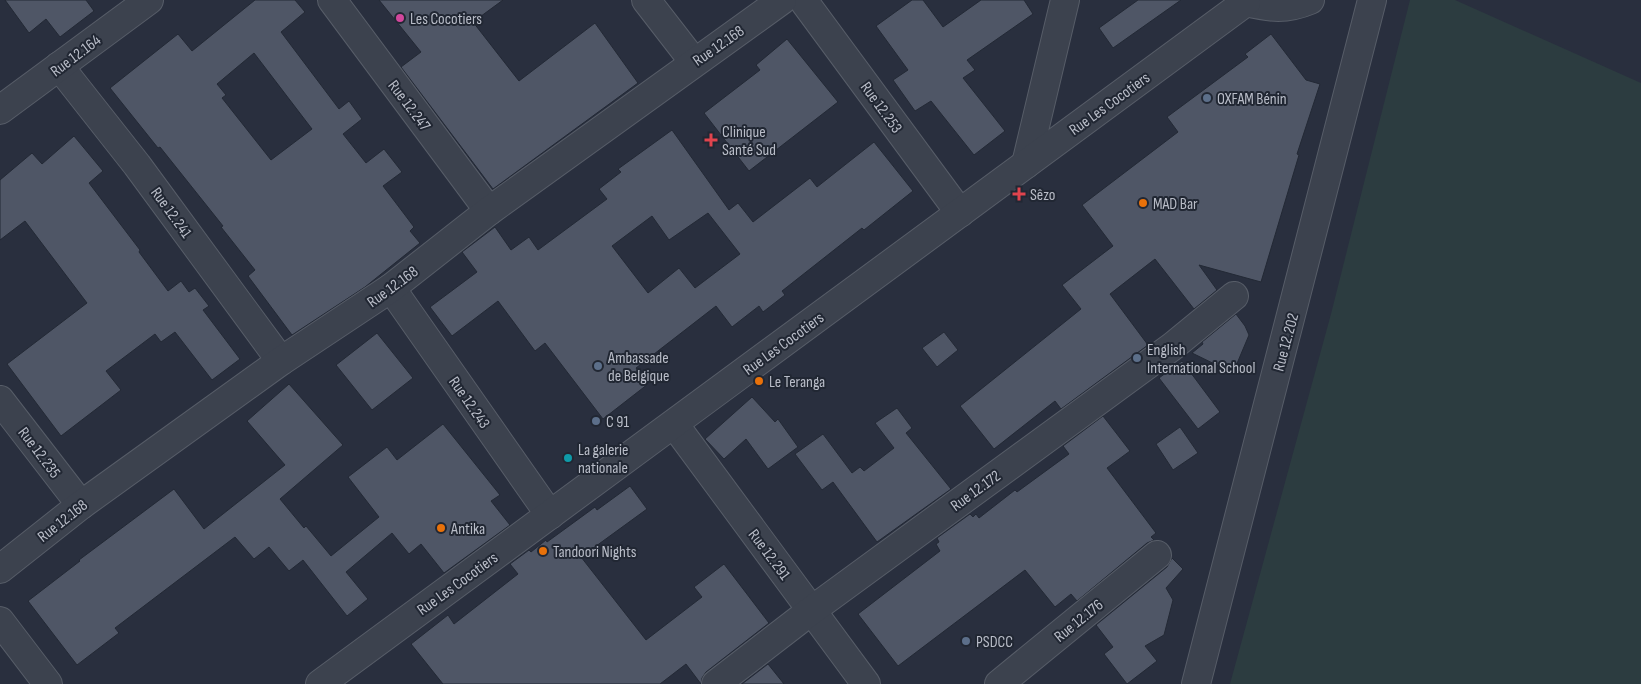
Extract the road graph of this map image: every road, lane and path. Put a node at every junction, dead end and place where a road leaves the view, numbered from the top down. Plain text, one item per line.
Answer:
1 (149, 0) edge
2 (332, 0) edge
3 (646, 0) edge
4 (782, 0) edge
5 (803, 0) edge
6 (1065, 0) edge
7 (1310, 0) edge
8 (1372, 0) edge
9 (1246, 1) edge
10 (694, 62) junction
11 (59, 66) junction
12 (0, 110) edge
13 (1026, 164) junction
14 (489, 211) junction
15 (960, 213) junction
16 (391, 288) junction
17 (1234, 296) dead end
18 (281, 361) junction
19 (0, 400) edge
20 (674, 424) junction
21 (81, 505) junction
22 (550, 515) junction
23 (1157, 555) dead end
24 (0, 569) edge
25 (812, 610) junction
26 (0, 621) edge
27 (48, 684) edge
28 (320, 684) edge
29 (716, 684) edge
30 (866, 684) edge
31 (999, 684) edge
32 (1196, 684) edge

1 - 11 street, Rue 12.164
2 - 14 street, Rue 12.247
3 - 10 street
4 - 10 street, Rue 12.168
5 - 15 street, Rue 12.253
6 - 13 street
7 - 9 street
8 - 32 street, Rue 12.202
9 - 13 street, Rue Les Cocotiers
10 - 14 street, Rue 12.168
11 - 12 street, Rue 12.164
11 - 18 street, Rue 12.241
13 - 15 street, Rue Les Cocotiers
14 - 16 street, Rue 12.168
15 - 20 street, Rue Les Cocotiers
16 - 18 street, Rue 12.168
16 - 22 street, Rue 12.243
17 - 25 street, Rue 12.172
18 - 21 street, Rue 12.168
19 - 21 street, Rue 12.235
20 - 22 street, Rue Les Cocotiers
20 - 25 street, Rue 12.291
21 - 24 street, Rue 12.168
22 - 28 street, Rue Les Cocotiers
23 - 31 street, Rue 12.176
25 - 29 street, Rue 12.172
25 - 30 street, Rue 12.291
26 - 27 street

